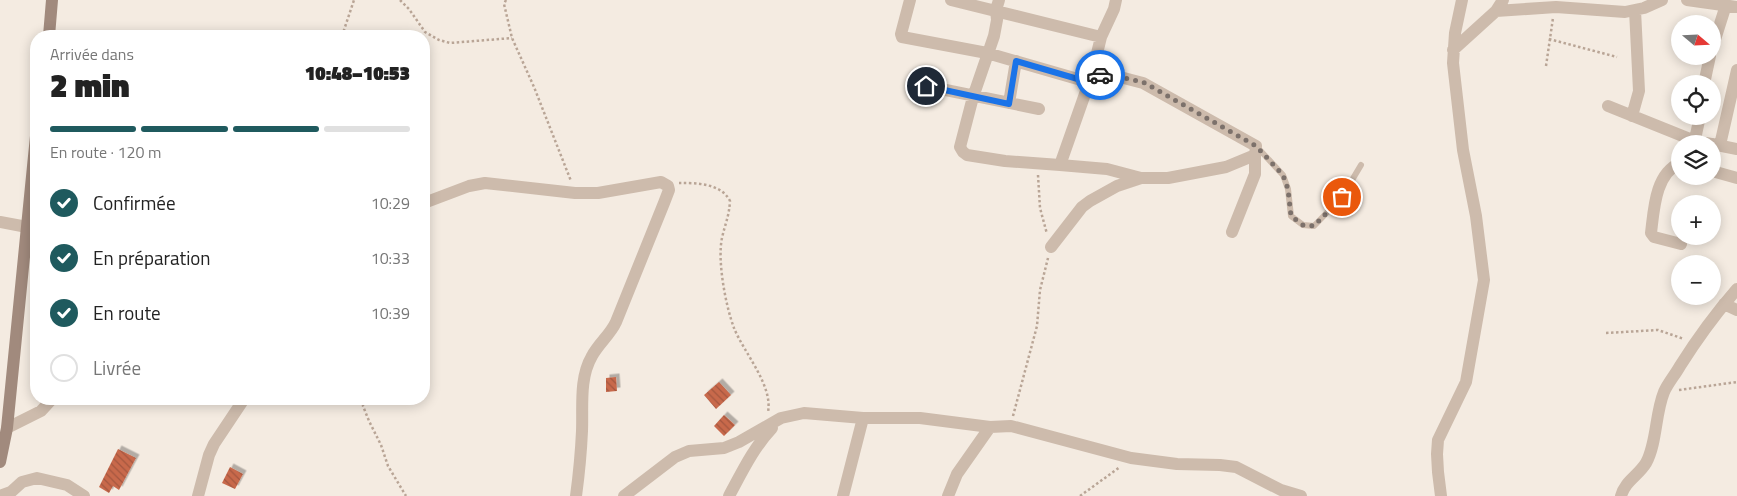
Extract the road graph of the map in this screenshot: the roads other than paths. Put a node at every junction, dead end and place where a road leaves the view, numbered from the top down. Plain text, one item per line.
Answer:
1 (52, 0) edge
2 (910, 0) edge
3 (951, 0) edge
4 (1116, 0) edge
5 (1462, 0) edge
6 (1662, 0) edge
7 (1686, 0) edge
8 (997, 5) edge
9 (1499, 5) edge
10 (1732, 6) edge
11 (1634, 10) junction
12 (50, 30) edge
13 (1721, 30) edge
14 (1101, 37) junction
15 (1453, 50) junction
16 (987, 52) junction
17 (1016, 61) junction
18 (1737, 70) edge
19 (1090, 78) junction
20 (926, 86) dead end
21 (974, 97) junction
22 (1009, 104) junction
23 (1608, 106) dead end
24 (1039, 109) dead end
25 (1632, 116) junction
26 (1678, 135) edge
27 (1717, 135) edge
28 (1721, 146) edge
29 (1737, 149) edge
30 (1255, 150) junction
31 (1361, 164) dead end
32 (1060, 165) junction
33 (1671, 169) edge
34 (1721, 174) edge
35 (1141, 178) junction
36 (1737, 178) edge
37 (30, 197) edge
38 (430, 201) edge
39 (0, 222) edge
40 (27, 227) junction
41 (1232, 232) dead end
42 (1671, 242) edge
43 (1051, 246) road end
44 (1737, 289) edge
45 (1724, 304) junction
46 (1737, 310) edge
47 (47, 405) edge
48 (240, 405) edge
49 (781, 418) junction
50 (864, 418) junction
51 (990, 427) junction
52 (7, 428) junction
53 (0, 462) edge
54 (1278, 493) edge
55 (0, 496) edge
56 (84, 496) edge
57 (198, 496) edge
58 (576, 496) edge
59 (624, 496) edge
60 (729, 496) edge
61 (843, 496) edge
62 (948, 496) edge
63 (1302, 496) edge
64 (1441, 496) edge
65 (1622, 496) edge

1 - 12 street
2 - 16 street
3 - 8 street
4 - 14 street
5 - 15 street
6 - 11 street
7 - 10 street
8 - 14 street
8 - 16 street
9 - 11 street
9 - 15 street
10 - 13 street
11 - 25 street
14 - 19 street
15 - 64 street
16 - 17 street
16 - 21 street
17 - 19 street
17 - 22 street
18 - 27 street
19 - 30 street
19 - 32 street
20 - 21 street
21 - 22 street
21 - 32 street
22 - 24 street
23 - 25 street
25 - 26 street
28 - 29 street
30 - 31 lane
30 - 35 street
30 - 41 street
32 - 35 street
33 - 42 street
34 - 36 street
35 - 43 street
37 - 40 street
38 - 58 street
39 - 40 street
40 - 52 street
44 - 45 street
45 - 46 street
45 - 65 street
47 - 52 street
48 - 57 street
49 - 50 street
49 - 59 street
49 - 60 street
50 - 51 street
50 - 61 street
51 - 54 street
51 - 62 street
52 - 53 street
54 - 63 street
55 - 56 street

